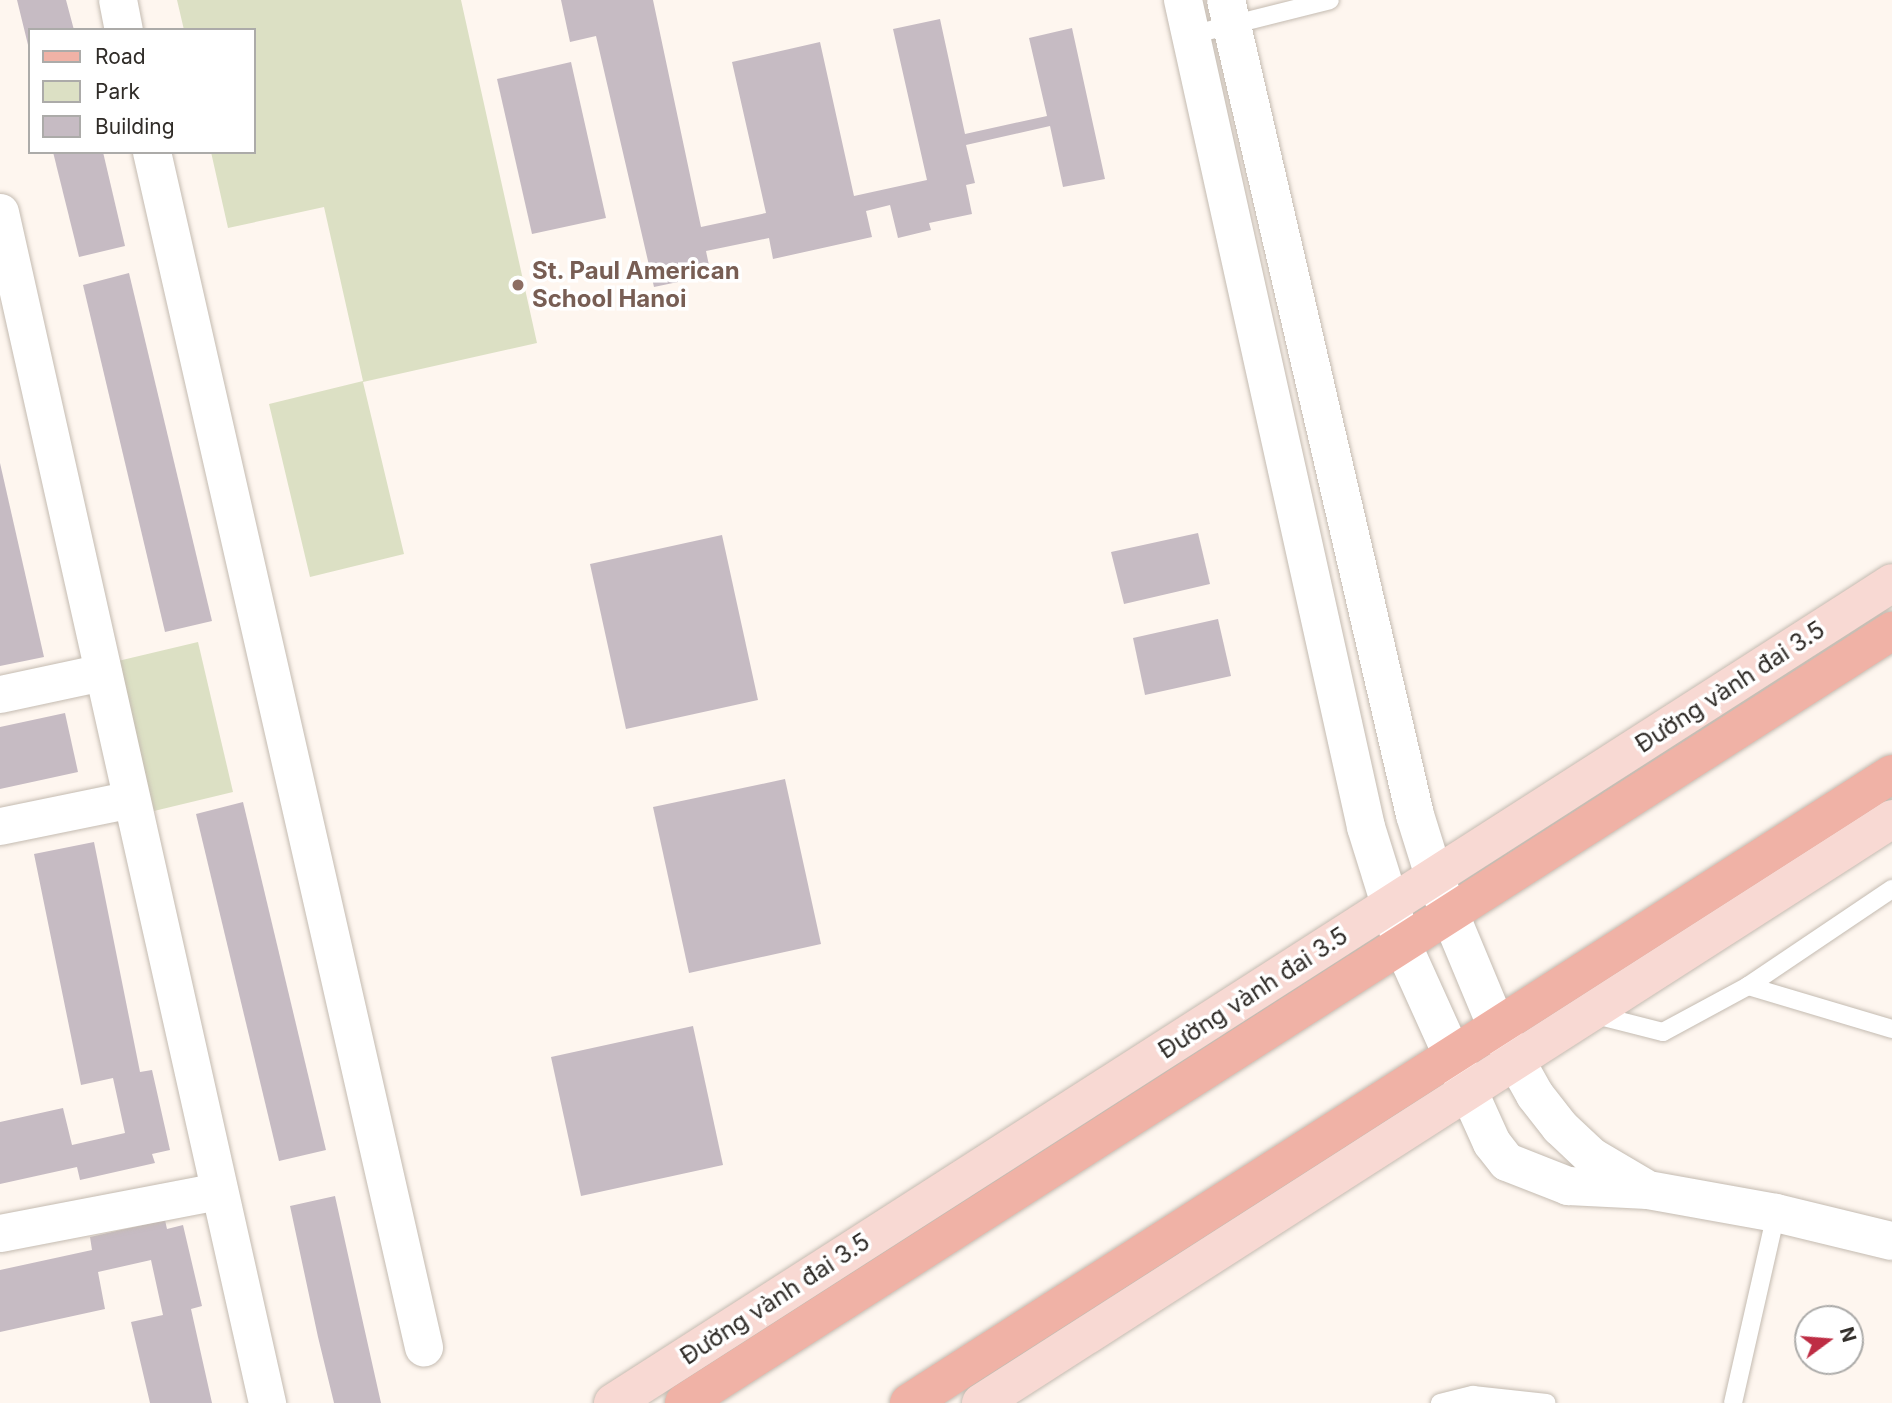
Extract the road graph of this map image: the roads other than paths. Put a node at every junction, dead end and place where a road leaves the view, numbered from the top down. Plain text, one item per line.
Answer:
1 (118, 0) edge
2 (1330, 0) edge
3 (1229, 12) edge
4 (1187, 17) edge
5 (124, 28) edge
6 (152, 154) edge
7 (0, 212) edge
8 (9, 291) edge
9 (1892, 583) edge
10 (1892, 631) edge
11 (103, 672) junction
12 (0, 694) edge
13 (1892, 774) edge
14 (131, 799) junction
15 (1892, 819) edge
16 (0, 826) edge
17 (1434, 876) junction
18 (1892, 889) edge
19 (1390, 904) junction
20 (1450, 916) junction
21 (1403, 946) junction
22 (1748, 986) junction
23 (1589, 1013) junction
24 (1892, 1029) edge
25 (1506, 1043) junction
26 (1459, 1074) junction
27 (1648, 1189) junction
28 (219, 1191) junction
29 (1776, 1213) junction
30 (0, 1233) edge
31 (1892, 1241) edge
32 (424, 1347) dead end
33 (267, 1403) edge
34 (613, 1403) edge
35 (684, 1403) edge
36 (909, 1403) edge
37 (981, 1403) edge
38 (1440, 1403) edge
39 (1546, 1403) edge
40 (1733, 1403) edge

1 - 5 street
2 - 3 lane
3 - 4 lane
3 - 17 street
4 - 19 street
6 - 32 street
7 - 8 street
8 - 11 street
9 - 17 main road, Đường vành đai 3.5
10 - 20 main road, Đường vành đai 3.5
11 - 12 street
11 - 14 street
13 - 25 main road
14 - 16 street
14 - 28 street
15 - 23 main road
17 - 19 main road, Đường vành đai 3.5
17 - 20 street
18 - 22 lane
19 - 21 street
19 - 34 main road, Đường vành đai 3.5
20 - 21 main road, Đường vành đai 3.5
20 - 25 street
21 - 26 street
21 - 35 main road, Đường vành đai 3.5
22 - 23 lane
22 - 24 lane
23 - 25 main road
25 - 26 main road
25 - 27 street
26 - 27 street
26 - 36 main road
26 - 37 main road
27 - 29 street
28 - 30 street
28 - 33 street
29 - 31 street
29 - 40 lane
38 - 39 lane

